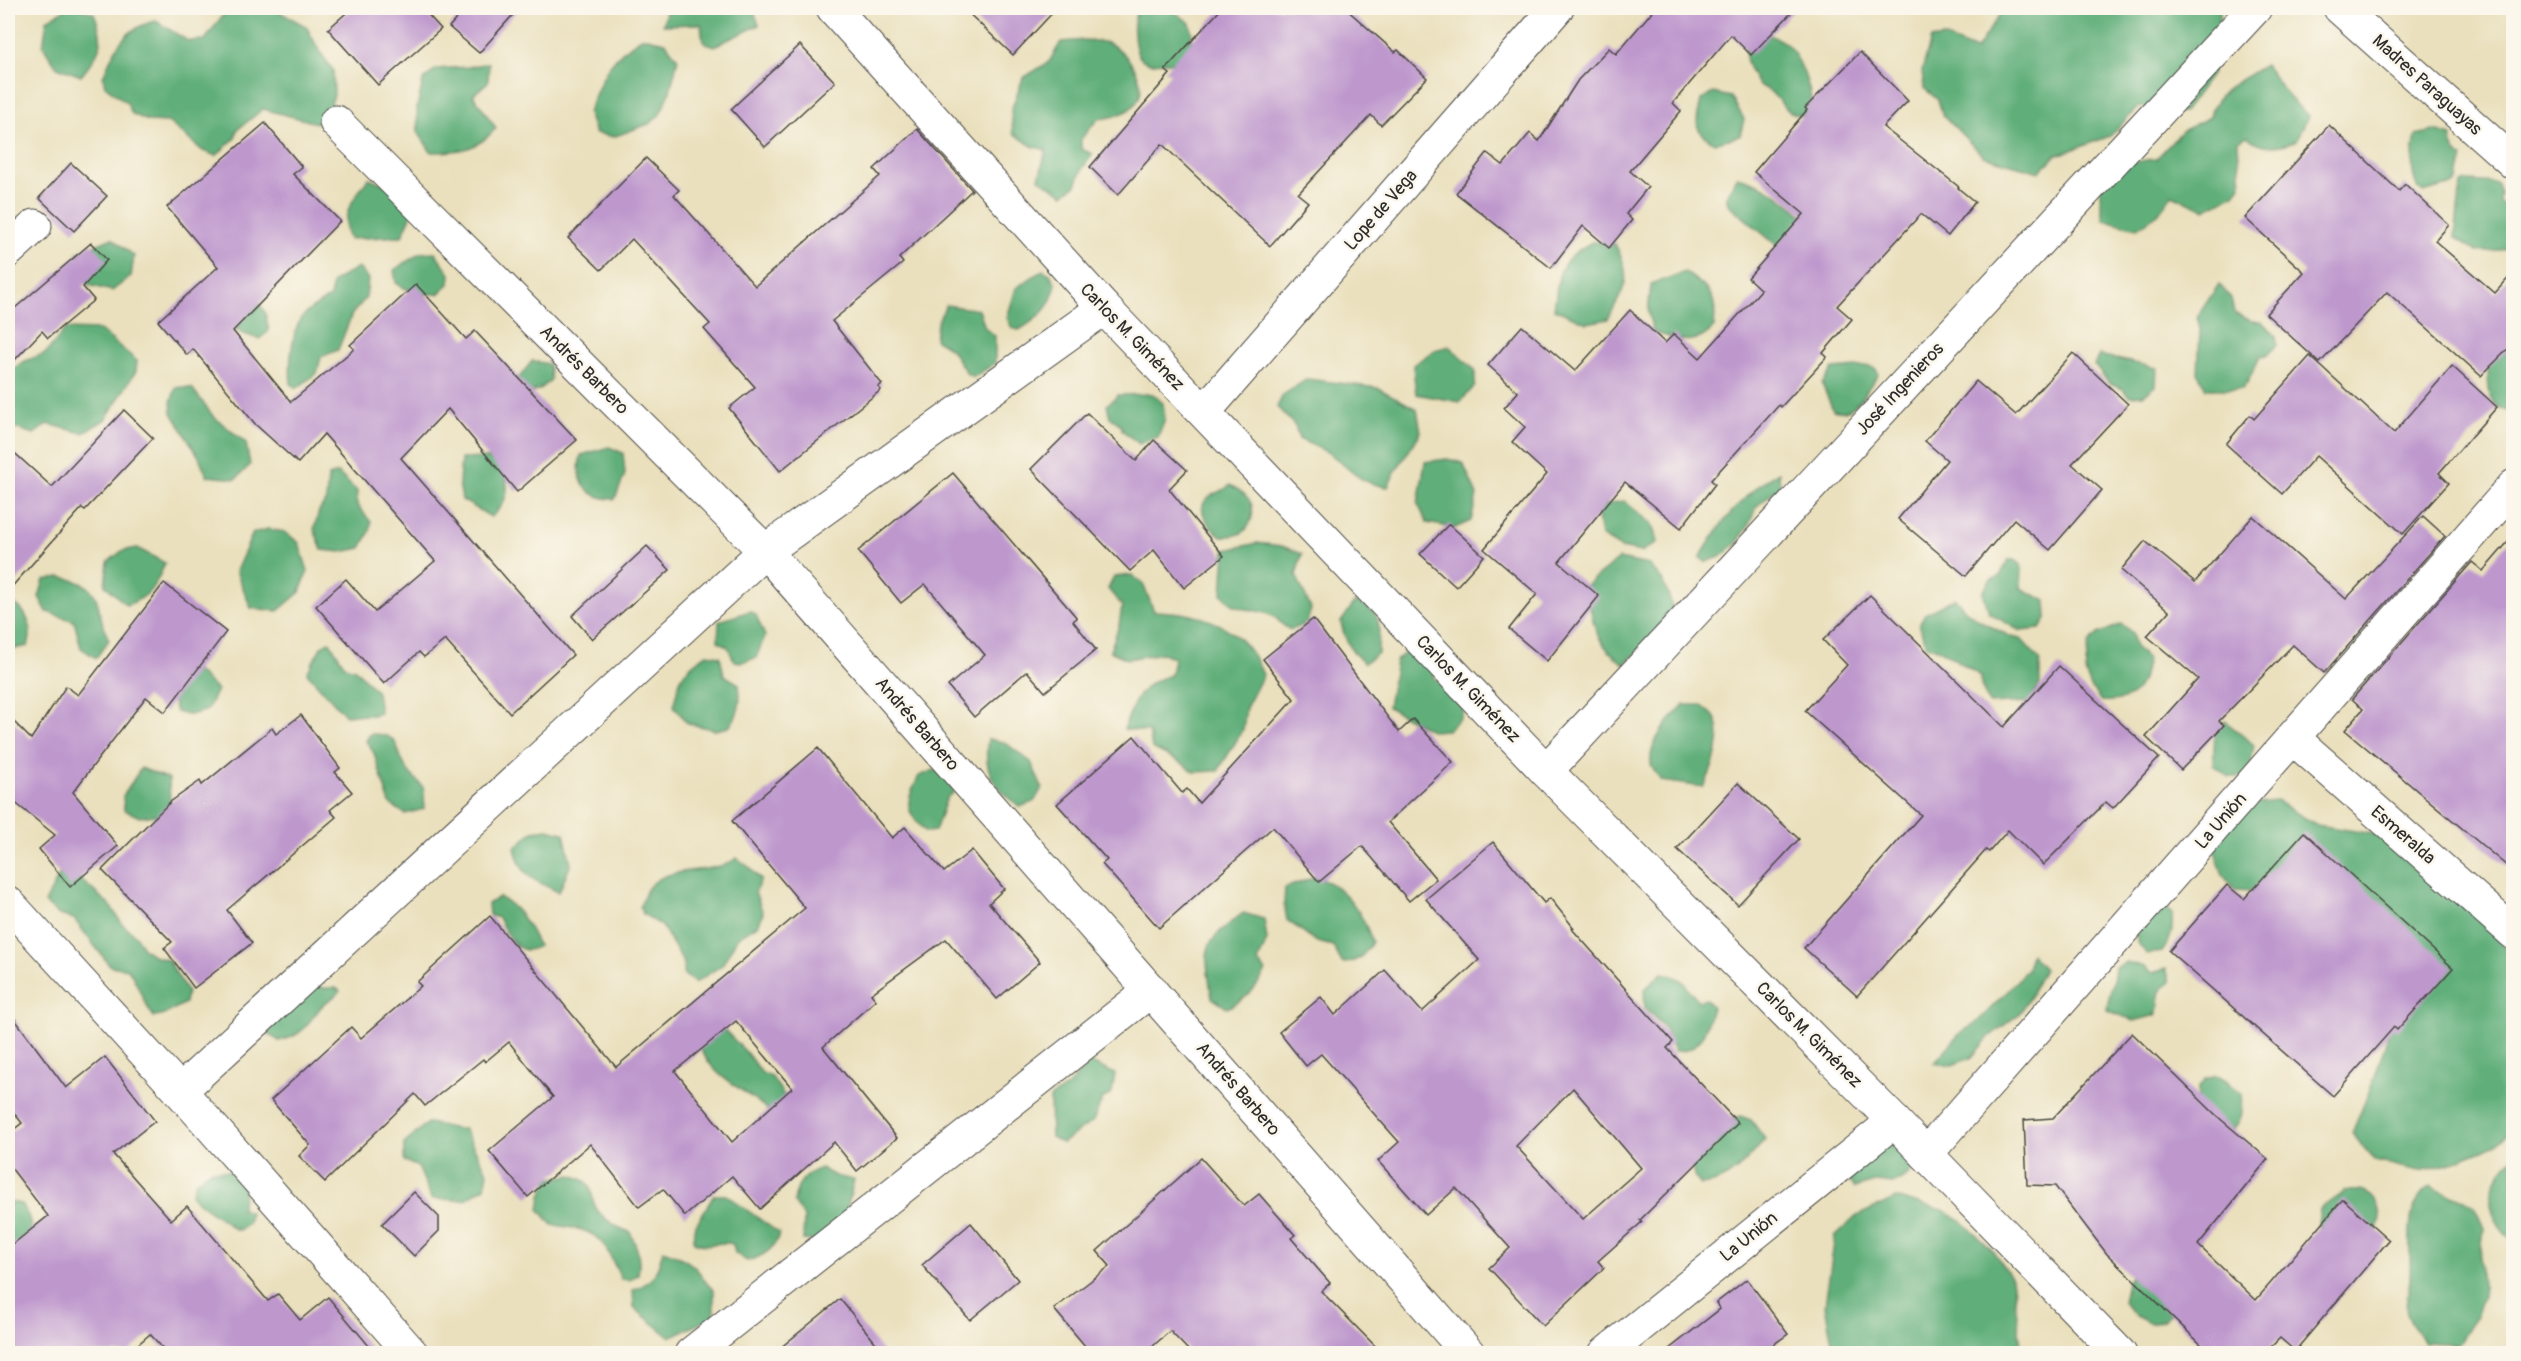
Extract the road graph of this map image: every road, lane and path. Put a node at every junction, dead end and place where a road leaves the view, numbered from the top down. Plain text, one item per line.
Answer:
1 (833, 8) edge
2 (1557, 8) edge
3 (2255, 8) edge
4 (2340, 8) edge
5 (336, 122) dead end
6 (2514, 163) edge
7 (35, 226) dead end
8 (8, 251) edge
9 (1104, 308) junction
10 (1204, 412) junction
11 (2514, 486) edge
12 (765, 551) junction
13 (2293, 738) junction
14 (1546, 771) junction
15 (8, 903) edge
16 (2514, 933) edge
17 (1151, 990) junction
18 (180, 1091) junction
19 (1894, 1120) junction
20 (1926, 1154) junction
21 (412, 1353) edge
22 (691, 1353) edge
23 (1469, 1353) edge
24 (1605, 1353) edge
25 (2120, 1353) edge

1 - 9 street, Carlos M. Giménez
2 - 10 street, Lope de Vega
3 - 14 street, José Ingenieros
4 - 6 street, Madres Paraguayas
5 - 12 street, Andrés Barbero
7 - 8 street
9 - 10 street, Carlos M. Giménez
9 - 12 street
10 - 14 street, Carlos M. Giménez
11 - 13 street, La Unión
12 - 17 street, Andrés Barbero
12 - 18 street
13 - 16 street, Esmeralda
13 - 20 street, La Unión
14 - 19 street, Carlos M. Giménez
15 - 18 street
17 - 22 street
17 - 23 street, Andrés Barbero
18 - 21 street
19 - 20 street, Carlos M. Giménez
19 - 24 street, La Unión
20 - 25 street, Carlos M. Giménez

